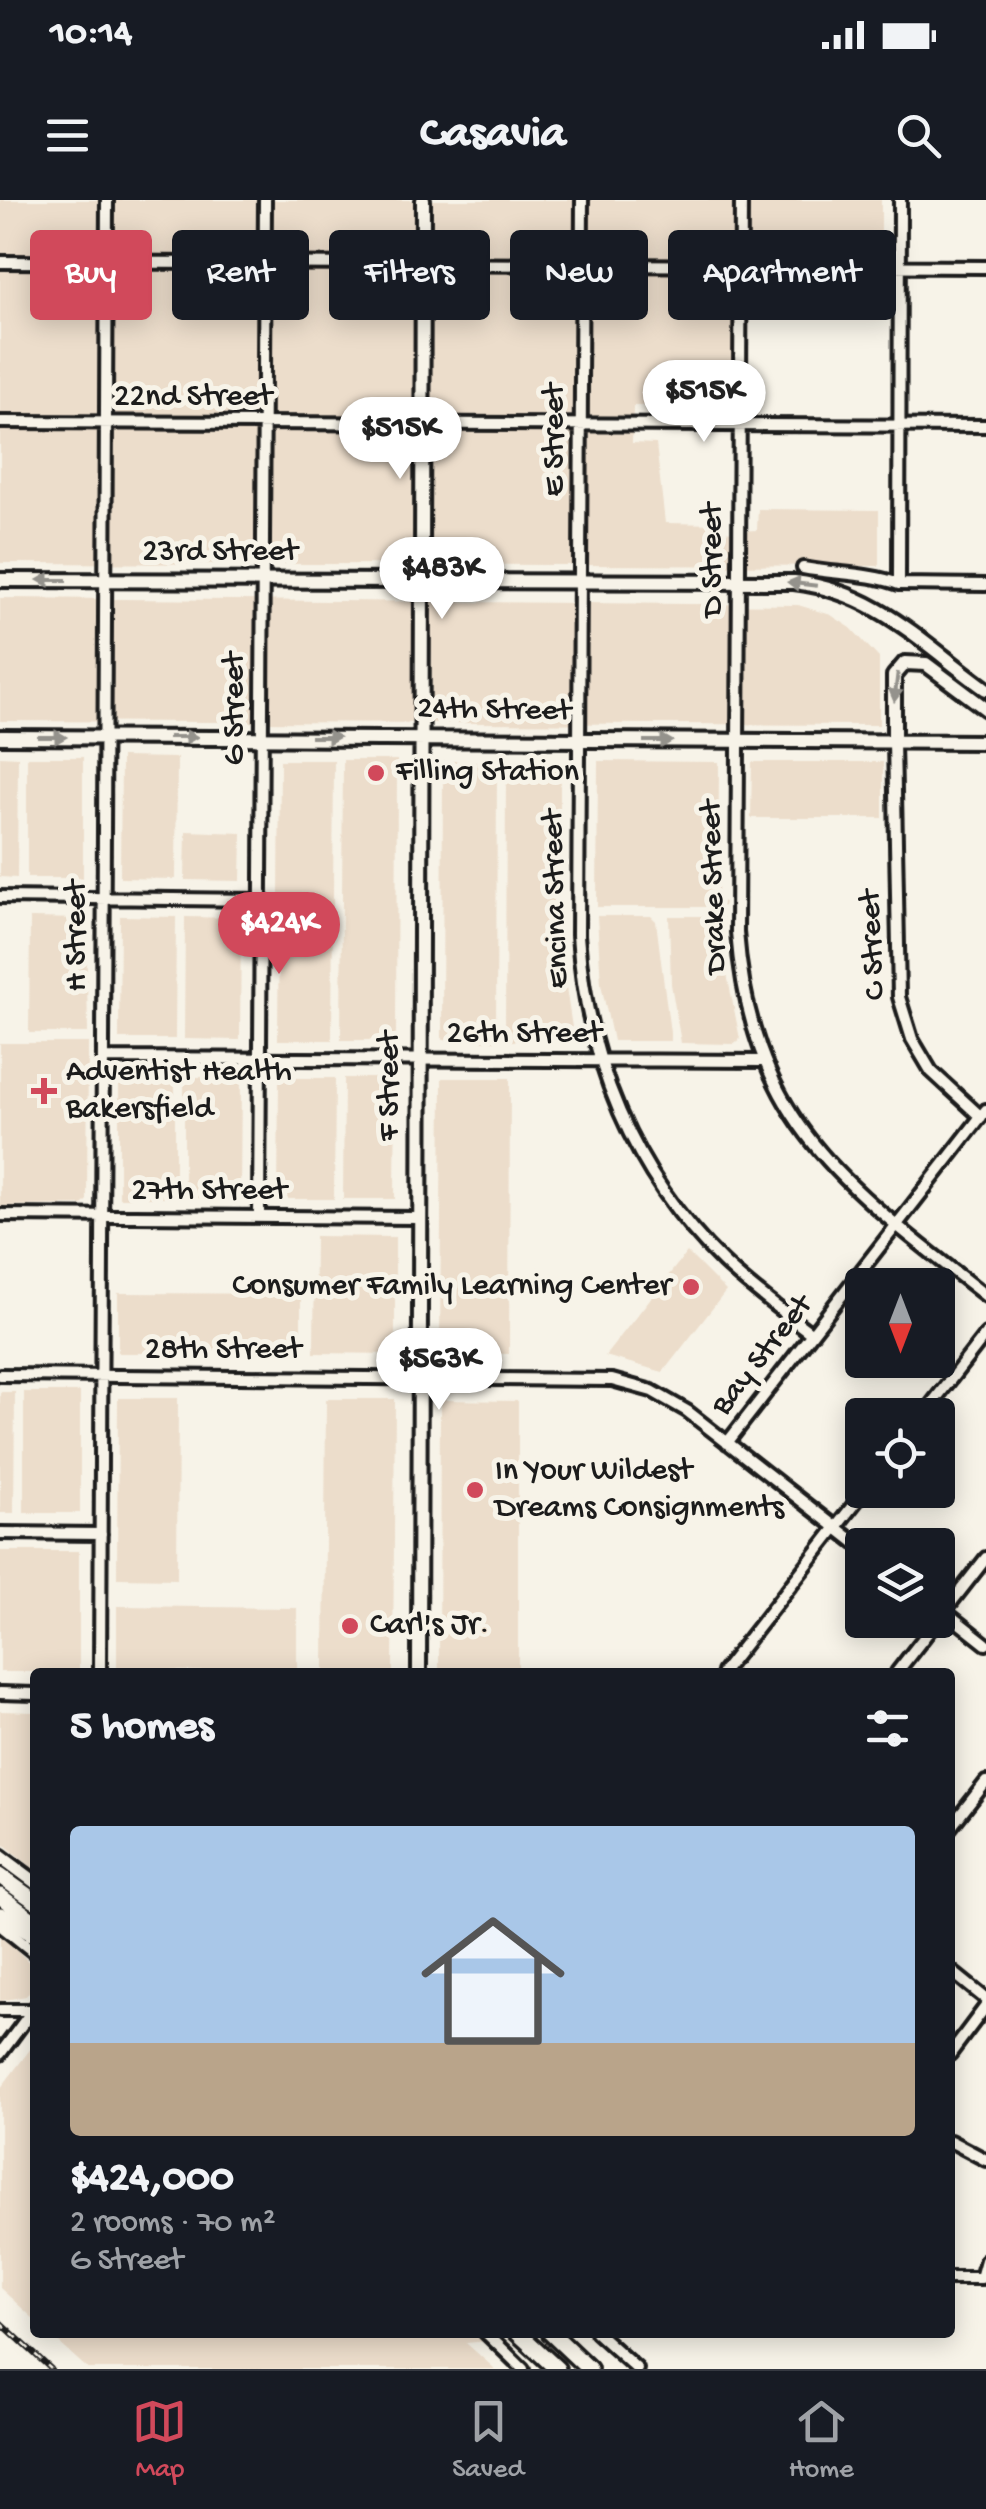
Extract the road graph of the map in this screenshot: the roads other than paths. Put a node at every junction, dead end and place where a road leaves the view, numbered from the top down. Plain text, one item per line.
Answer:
1 (107, 200) edge
2 (265, 200) edge
3 (423, 200) edge
4 (582, 200) edge
5 (741, 200) edge
6 (900, 200) edge
7 (107, 230) edge
8 (265, 230) edge
9 (423, 230) edge
10 (582, 230) edge
11 (741, 230) edge
12 (0, 262) edge
13 (30, 263) edge
14 (896, 267) edge
15 (900, 267) junction
16 (986, 267) edge
17 (106, 320) edge
18 (263, 320) edge
19 (422, 320) edge
20 (582, 320) edge
21 (740, 320) edge
22 (0, 422) edge
23 (106, 422) junction
24 (262, 423) junction
25 (422, 424) junction
26 (581, 424) junction
27 (740, 425) junction
28 (899, 426) junction
29 (986, 426) edge
30 (803, 568) dead end
31 (0, 580) edge
32 (105, 580) junction
33 (262, 580) junction
34 (421, 580) junction
35 (580, 581) junction
36 (739, 581) junction
37 (899, 584) junction
38 (986, 585) edge
39 (986, 689) edge
40 (986, 709) edge
41 (104, 737) junction
42 (261, 737) junction
43 (420, 737) junction
44 (0, 738) edge
45 (579, 741) junction
46 (738, 741) junction
47 (894, 741) junction
48 (986, 742) edge
49 (0, 897) edge
50 (104, 897) junction
51 (260, 900) junction
52 (103, 1058) junction
53 (259, 1058) junction
54 (419, 1059) junction
55 (599, 1060) junction
56 (764, 1060) junction
57 (983, 1114) edge
58 (0, 1215) edge
59 (102, 1217) junction
60 (259, 1218) junction
61 (418, 1218) junction
62 (896, 1226) junction
63 (986, 1296) edge
64 (812, 1334) junction
65 (986, 1334) edge
66 (0, 1375) edge
67 (102, 1375) junction
68 (418, 1376) junction
69 (936, 1398) edge
70 (727, 1443) junction
71 (851, 1508) edge
72 (836, 1527) junction
73 (0, 1534) edge
74 (101, 1534) junction
75 (845, 1534) edge
76 (986, 1558) edge
77 (955, 1593) edge
78 (955, 1620) edge
79 (921, 1638) edge
80 (986, 1644) edge
81 (100, 1668) edge
82 (419, 1668) edge
83 (726, 1668) edge
84 (900, 1668) edge
85 (0, 1694) edge
86 (30, 1694) edge
87 (986, 1782) edge
88 (955, 1822) edge
89 (0, 1856) edge
90 (0, 1876) edge
91 (30, 1878) edge
92 (0, 1896) edge
93 (30, 1897) edge
94 (0, 1916) edge
95 (30, 1918) edge
96 (0, 1925) edge
97 (30, 1932) edge
98 (30, 1949) edge
99 (955, 1975) edge
100 (986, 2003) edge
101 (30, 2009) edge
102 (0, 2010) edge
103 (30, 2014) edge
104 (955, 2047) edge
105 (0, 2054) edge
106 (955, 2144) edge
107 (986, 2160) edge
108 (986, 2260) edge
109 (955, 2278) edge
110 (491, 2338) edge
111 (523, 2338) edge
112 (556, 2338) edge
113 (603, 2338) edge
114 (523, 2369) edge
115 (556, 2369) edge
116 (589, 2369) edge
117 (637, 2369) edge

1 - 7 street, H Street
2 - 8 street, G Street
3 - 9 main road, F Street
4 - 10 street, E Street
5 - 11 street, D Street
6 - 15 street
12 - 13 street
14 - 15 street
15 - 16 street
15 - 28 street
17 - 23 street, H Street
18 - 24 street, G Street
19 - 25 main road, F Street
20 - 26 street, E Street
21 - 27 street, D Street
22 - 23 street, 22nd Street
23 - 24 street, 22nd Street
23 - 32 street, H Street
24 - 25 street, 22nd Street
24 - 33 street, G Street
25 - 26 street, 22nd Street
25 - 34 main road, F Street
26 - 27 street, 22nd Street
26 - 35 street, E Street
27 - 28 street, 22nd Street
27 - 36 street, D Street
28 - 29 street, 22nd Street
28 - 37 street
30 - 37 street
32 -> 31 main road, 23rd Street
32 - 33 main road, 23rd Street
32 - 41 street, H Street
33 - 34 main road, 23rd Street
33 - 42 street, G Street
34 - 35 main road, 23rd Street
34 - 43 main road, F Street
35 - 36 main road, 23rd Street
35 - 45 street, E Street
39 -> 36 main road
36 - 46 street, D Street
37 - 38 street
40 -> 47 main road
41 -> 42 main road, 24th Street
44 -> 41 main road, 24th Street
41 - 50 street, H Street
42 -> 43 main road, 24th Street
42 - 51 street, G Street
43 - 45 main road, 24th Street
43 - 54 main road, F Street
45 -> 46 main road, 24th Street
45 - 55 street, Encina Street
46 - 47 main road, 24th Street
46 - 56 street, Drake Street
47 - 48 main road, 24th Street
47 - 57 street, C Street
49 - 50 street
50 - 51 street
50 - 52 street, H Street
51 - 53 street, G Street
52 - 53 street, 26th Street
52 - 59 street, H Street
53 - 54 street, 26th Street
53 - 60 street, G Street
54 - 55 street, 26th Street
54 - 61 main road, F Street
55 - 56 street, 26th Street
55 - 64 street, Encina Street
56 - 62 street, Drake Street
57 - 62 street, Bay Street
58 - 59 street, 27th Street
59 - 60 street, 27th Street
59 - 67 street, H Street
60 - 61 street, 27th Street
61 - 68 main road, F Street
62 - 63 street, Drake Street
62 - 64 street, Bay Street
64 - 70 street, Bay Street
65 - 69 street
66 - 67 street, 28th Street
67 - 68 street, 28th Street
67 - 74 street, H Street
68 - 70 street, 28th Street
68 - 82 main road, F Street
70 - 72 street, 28th Street
71 - 72 street
72 - 75 street, 28th Street
72 - 83 street
73 - 74 street
74 - 81 street, H Street
76 - 77 street
78 - 80 street
79 - 84 street
85 - 86 street
87 - 88 street
89 - 91 main road
90 - 93 highway
92 - 95 highway
94 - 97 highway
96 - 98 street
99 - 100 street
100 - 104 street
101 - 102 street
103 - 105 street
106 - 107 street
108 - 109 street
110 - 114 street
111 - 115 highway
112 - 116 highway
113 - 117 street

